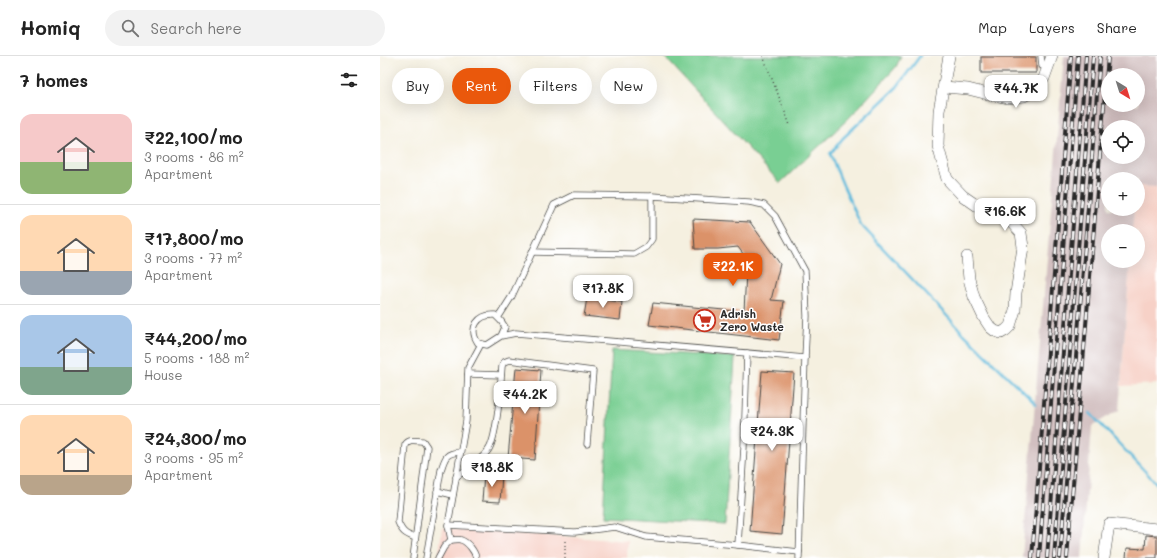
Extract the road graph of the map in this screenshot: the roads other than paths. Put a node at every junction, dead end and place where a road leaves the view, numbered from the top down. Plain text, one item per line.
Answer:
1 (949, 56) edge
2 (1041, 56) edge
3 (1052, 56) edge
4 (1042, 66) dead end
5 (944, 87) junction
6 (652, 196) junction
7 (532, 252) junction
8 (967, 257) dead end
9 (498, 318) junction
10 (501, 336) junction
11 (481, 344) junction
12 (747, 353) junction
13 (806, 358) junction
14 (468, 374) junction
15 (502, 375) junction
16 (587, 444) dead end
17 (460, 452) junction
18 (456, 477) junction
19 (437, 491) junction
20 (453, 495) junction
21 (448, 525) junction
22 (1157, 529) edge
23 (415, 538) junction
24 (451, 540) junction
25 (738, 544) junction
26 (799, 555) edge
27 (413, 558) edge
28 (426, 558) edge
29 (438, 558) edge
30 (476, 558) edge
31 (1104, 558) edge

1 - 5 street
2 - 4 lane
3 - 5 street
5 - 8 street
6 - 7 lane
6 - 7 lane
6 - 13 lane
7 - 9 lane
9 - 10 lane
9 - 11 lane
10 - 11 lane
10 - 12 lane
11 - 14 lane
12 - 13 lane
12 - 25 lane
13 - 26 lane
14 - 15 lane
14 - 17 lane
15 - 16 lane
15 - 18 lane
17 - 18 lane
17 - 19 lane
18 - 20 lane
19 - 20 lane
19 - 28 lane
20 - 21 lane
21 - 24 lane
21 - 25 lane
22 - 31 street
23 - 23 lane
23 - 27 lane
24 - 29 lane
24 - 30 lane
25 - 26 lane

